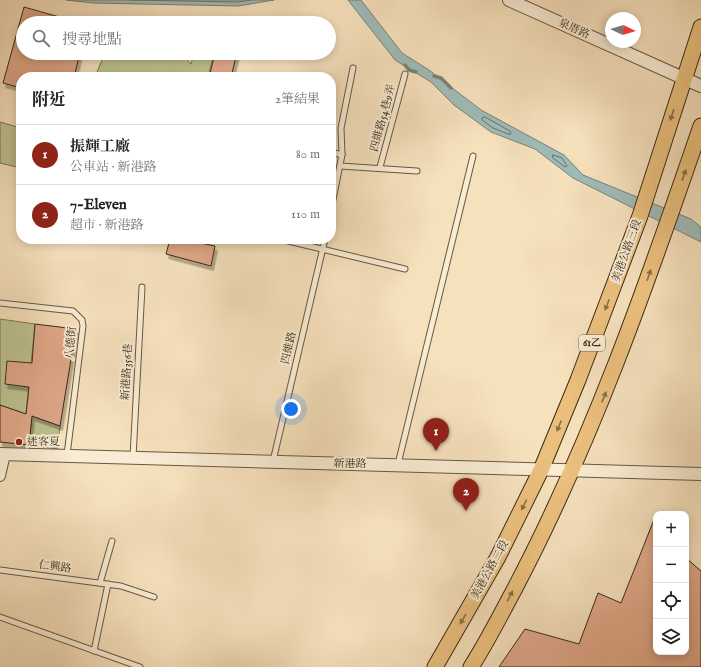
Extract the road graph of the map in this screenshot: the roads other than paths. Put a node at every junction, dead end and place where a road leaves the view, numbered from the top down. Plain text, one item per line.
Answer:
1 (508, 0) edge
2 (701, 27) edge
3 (354, 68) dead end
4 (405, 74) dead end
5 (684, 78) junction
6 (701, 86) edge
7 (701, 126) edge
8 (336, 153) edge
9 (342, 155) junction
10 (473, 156) dead end
11 (340, 166) junction
12 (380, 168) junction
13 (417, 171) dead end
14 (336, 185) edge
15 (302, 244) edge
16 (324, 244) edge
17 (323, 249) junction
18 (405, 269) dead end
19 (142, 287) dead end
20 (0, 303) edge
21 (2, 454) edge
22 (67, 455) junction
23 (133, 457) junction
24 (272, 462) junction
25 (398, 465) junction
26 (541, 470) junction
27 (572, 471) junction
28 (701, 474) edge
29 (0, 476) edge
30 (112, 541) dead end
31 (0, 570) edge
32 (100, 583) junction
33 (108, 584) junction
34 (154, 598) dead end
35 (0, 617) edge
36 (94, 650) junction
37 (140, 667) edge
38 (435, 667) edge
39 (471, 667) edge

1 - 5 street, 泉厝路
2 - 5 main road, 美港公路三段 / 61乙
3 - 9 lane
4 - 12 lane, 四維路54巷9弄
5 - 6 street, 泉厝路
5 -> 26 main road, 美港公路三段 / 61乙
27 -> 7 main road, 61乙
8 - 9 lane
9 - 11 lane
10 - 25 lane
11 - 12 lane
11 - 14 lane
12 - 13 lane
15 - 17 lane
16 - 17 lane, 四維路
17 - 18 lane
17 - 24 lane, 四維路
19 - 23 lane, 新港路356巷
20 - 22 lane, 八德街
21 - 22 street, 新港路
21 - 29 street
22 - 23 street, 新港路
23 - 24 street, 新港路
24 - 25 street, 新港路
25 - 26 street, 新港路
26 - 27 street, 新港路
26 -> 38 main road, 美港公路二段 / 61乙
27 - 28 street, 新港路
39 -> 27 main road, 61乙
30 - 32 lane
31 - 32 lane, 仁興路
32 - 33 lane, 仁興路
33 - 34 lane, 仁興路
33 - 36 lane
35 - 36 lane
36 - 37 lane

